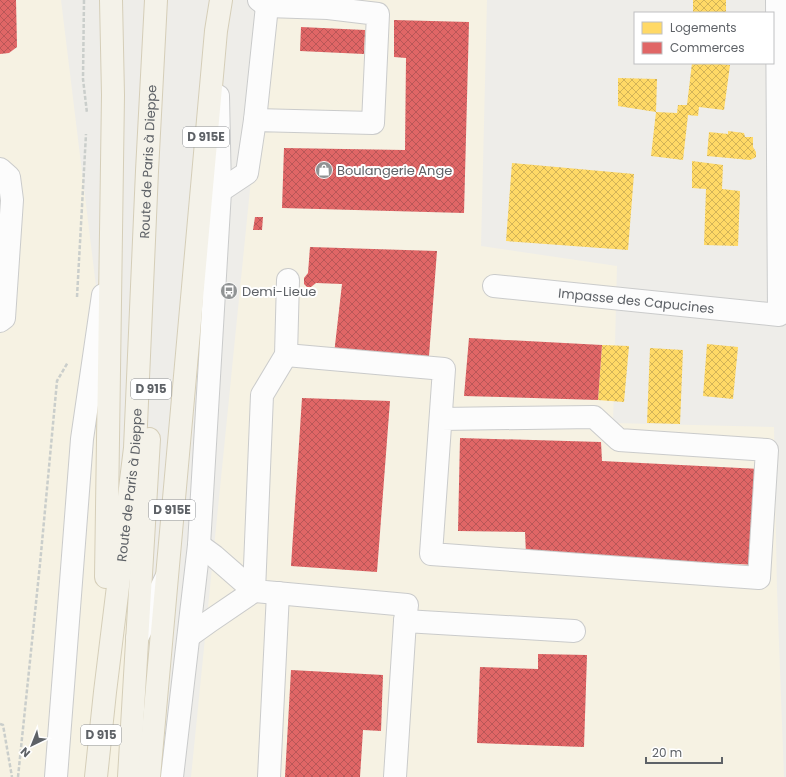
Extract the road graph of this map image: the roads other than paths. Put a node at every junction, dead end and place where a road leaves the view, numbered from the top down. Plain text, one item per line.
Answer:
1 (111, 0) edge
2 (156, 0) edge
3 (171, 0) edge
4 (221, 0) edge
5 (777, 0) edge
6 (263, 3) edge
7 (216, 31) junction
8 (254, 120) junction
9 (0, 168) edge
10 (220, 192) junction
11 (111, 236) junction
12 (288, 280) dead end
13 (494, 286) dead end
14 (781, 306) edge
15 (0, 321) edge
16 (286, 355) junction
17 (441, 418) junction
18 (199, 545) junction
19 (166, 578) junction
20 (254, 591) junction
21 (278, 593) junction
22 (405, 621) junction
23 (574, 631) dead end
24 (189, 636) junction
25 (136, 639) junction
26 (105, 692) junction
27 (53, 771) edge
28 (96, 777) edge
29 (129, 777) edge
30 (148, 777) edge
31 (172, 777) edge
32 (269, 777) edge
33 (395, 777) edge

1 - 11 main road
2 - 26 main road, Route de Paris à Dieppe / D 915
3 - 25 main road, Route de Paris à Dieppe / D 915
4 - 7 main road, D 915E
5 - 14 street
6 - 8 street
6 - 8 street
7 - 10 street
7 - 19 main road, D 915E
8 - 10 street
9 - 15 street
10 - 18 street
11 - 26 main road
11 - 27 street
12 - 16 street
13 - 14 street, Impasse des Capucines
16 - 17 street
16 - 20 street
17 - 17 street
18 - 20 street
18 - 24 street
19 - 25 street
19 - 30 main road, D 915E
20 - 21 street
20 - 24 street
21 - 22 street
21 - 32 street
22 - 23 street
22 - 33 street
24 - 31 street
25 - 29 main road, Route de Paris à Dieppe / D 915
26 - 28 main road, Route de Paris à Dieppe / D 915

